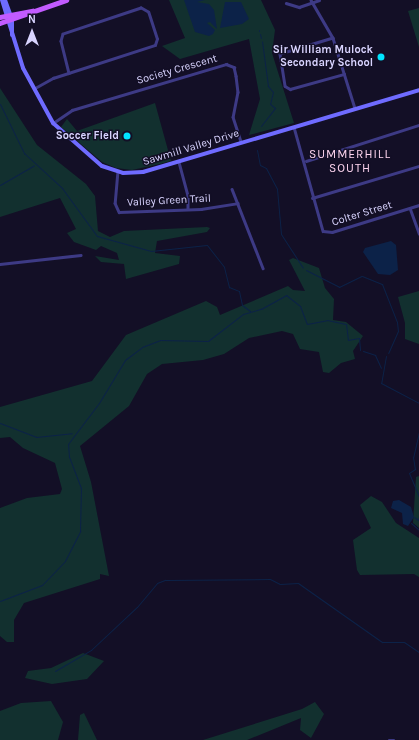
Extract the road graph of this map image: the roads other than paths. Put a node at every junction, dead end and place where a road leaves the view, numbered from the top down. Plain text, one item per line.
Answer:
1 (2, 0) edge
2 (5, 0) edge
3 (66, 0) edge
4 (319, 0) edge
5 (312, 1) edge
6 (286, 3) dead end
7 (32, 10) junction
8 (10, 14) junction
9 (2, 16) edge
10 (12, 20) junction
11 (6, 21) junction
12 (0, 23) edge
13 (12, 34) junction
14 (333, 38) junction
15 (69, 73) junction
16 (344, 74) junction
17 (35, 88) junction
18 (419, 90) edge
19 (355, 108) junction
20 (53, 123) junction
21 (294, 125) junction
22 (419, 125) edge
23 (241, 142) junction
24 (306, 161) junction
25 (178, 162) junction
26 (419, 166) edge
27 (118, 171) junction
28 (232, 189) dead end
29 (312, 198) junction
30 (238, 203) junction
31 (419, 205) edge
32 (410, 208) junction
33 (188, 209) junction
34 (419, 233) edge
35 (80, 255) dead end
36 (0, 264) edge
37 (263, 268) dead end
38 (389, 740) edge
39 (394, 740) edge

1 - 9 street, Sawmill Valley Drive
2 - 8 street
3 - 7 main road
4 - 5 street
5 - 6 street
5 - 14 street
7 - 8 main road
7 - 10 main road
8 - 9 main road
8 - 10 street
9 - 11 street, Sawmill Valley Drive
10 - 11 main road
10 - 13 street, Sawmill Valley Drive
11 - 12 main road
11 - 13 street, Sawmill Valley Drive
13 - 17 street, Sawmill Valley Drive
14 - 16 street
14 - 16 street
15 - 15 street
15 - 17 street
16 - 19 street
17 - 20 street, Sawmill Valley Drive
18 - 19 street, Sawmill Valley Drive
19 - 21 street, Sawmill Valley Drive
20 - 23 street, Society Crescent
20 - 27 street, Sawmill Valley Drive
21 - 23 street, Sawmill Valley Drive
21 - 24 street, Colter Street
22 - 24 street
23 - 25 street, Sawmill Valley Drive
24 - 29 street, Colter Street
25 - 27 street, Sawmill Valley Drive
25 - 33 street
26 - 29 street
27 - 33 street, Valley Green Trail
28 - 30 street
29 - 32 street, Colter Street
30 - 33 street, Valley Green Trail
30 - 37 street
31 - 32 street, Colter Street
32 - 34 street
35 - 36 street
38 - 39 street

